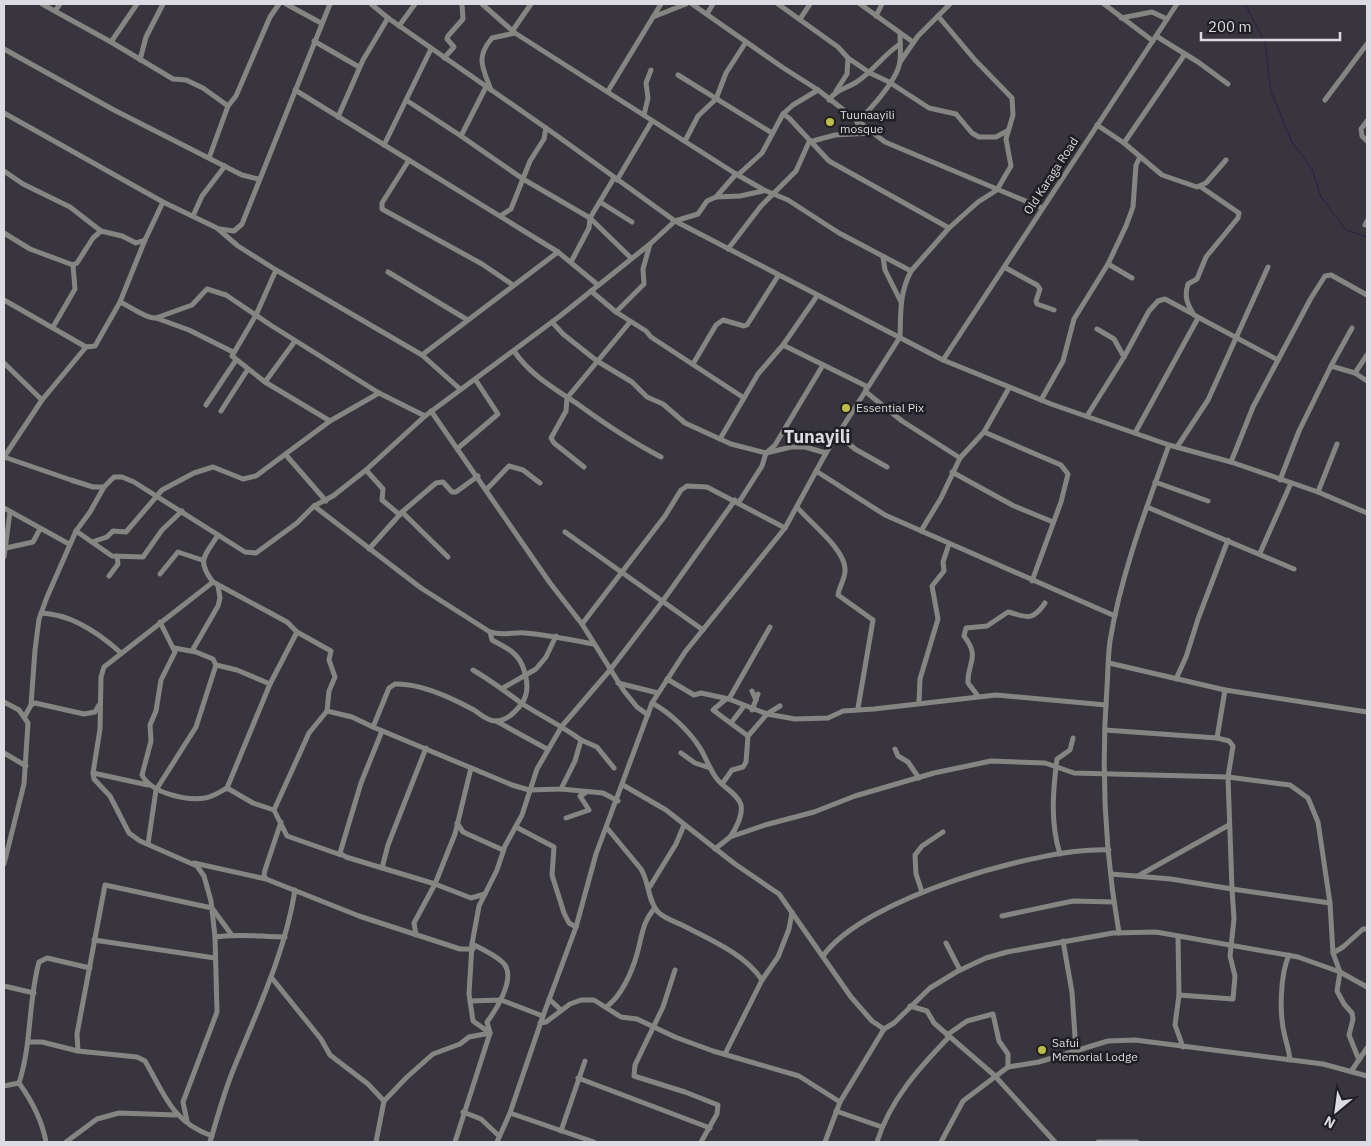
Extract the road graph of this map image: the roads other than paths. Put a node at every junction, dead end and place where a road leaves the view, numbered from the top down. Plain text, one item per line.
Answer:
1 (42, 4) edge
2 (60, 4) edge
3 (137, 4) edge
4 (163, 4) edge
5 (279, 4) edge
6 (286, 4) edge
7 (330, 4) edge
8 (371, 4) edge
9 (415, 4) edge
10 (462, 4) edge
11 (482, 4) edge
12 (488, 4) edge
13 (531, 4) edge
14 (661, 4) edge
15 (686, 4) edge
16 (692, 4) edge
17 (713, 4) edge
18 (778, 4) edge
19 (810, 4) edge
20 (860, 4) edge
21 (882, 4) edge
22 (950, 4) edge
23 (1104, 4) edge
24 (1177, 4) edge
25 (56, 11) junction
26 (491, 12) junction
27 (707, 14) junction
28 (876, 16) junction
29 (938, 16) junction
30 (388, 18) junction
31 (653, 18) junction
32 (1121, 18) junction
33 (800, 19) junction
34 (1167, 19) junction
35 (322, 23) junction
36 (399, 26) junction
37 (514, 32) junction
38 (900, 34) junction
39 (1154, 38) junction
40 (314, 41) junction
41 (111, 42) junction
42 (746, 42) junction
43 (913, 42) junction
44 (900, 44) junction
45 (1367, 44) edge
46 (4, 49) edge
47 (431, 49) junction
48 (1185, 54) junction
49 (444, 58) junction
50 (848, 58) junction
51 (140, 60) junction
52 (900, 62) junction
53 (359, 67) junction
54 (651, 70) dead end
55 (870, 73) junction
56 (678, 75) dead end
57 (889, 82) junction
58 (1228, 84) dead end
59 (488, 89) junction
60 (294, 90) junction
61 (818, 90) junction
62 (608, 91) junction
63 (836, 91) junction
64 (716, 99) junction
65 (406, 100) junction
66 (829, 100) junction
67 (1325, 100) dead end
68 (228, 106) junction
69 (4, 113) edge
70 (783, 114) junction
71 (644, 116) junction
72 (338, 117) junction
73 (652, 121) junction
74 (1367, 121) edge
75 (858, 123) junction
76 (1097, 125) junction
77 (546, 128) junction
78 (1007, 132) junction
79 (772, 133) junction
80 (872, 133) junction
81 (461, 136) junction
82 (685, 141) junction
83 (1367, 141) edge
84 (809, 142) junction
85 (1124, 143) junction
86 (384, 145) junction
87 (1140, 157) junction
88 (209, 158) junction
89 (409, 160) junction
90 (1226, 160) dead end
91 (225, 166) junction
92 (4, 171) edge
93 (737, 175) junction
94 (258, 179) junction
95 (523, 179) junction
96 (616, 179) junction
97 (1202, 187) junction
98 (764, 190) junction
99 (997, 190) junction
100 (773, 194) junction
101 (716, 197) junction
102 (164, 202) junction
103 (600, 202) junction
104 (1042, 208) junction
105 (193, 216) junction
106 (500, 216) junction
107 (590, 218) junction
108 (632, 222) dead end
109 (675, 222) junction
110 (217, 228) junction
111 (949, 228) junction
112 (101, 231) junction
113 (4, 233) edge
114 (144, 240) junction
115 (650, 244) junction
116 (728, 249) junction
117 (558, 252) junction
118 (883, 257) junction
119 (631, 258) junction
120 (571, 262) junction
121 (1108, 264) junction
122 (73, 265) junction
123 (1004, 267) junction
124 (1268, 267) dead end
125 (276, 270) junction
126 (911, 271) junction
127 (388, 272) dead end
128 (778, 276) junction
129 (1132, 278) dead end
130 (513, 285) junction
131 (598, 285) junction
132 (591, 291) junction
133 (1367, 295) edge
134 (817, 296) junction
135 (4, 300) edge
136 (120, 302) junction
137 (901, 303) junction
138 (1054, 310) dead end
139 (616, 312) junction
140 (256, 315) junction
141 (1196, 316) junction
142 (156, 318) junction
143 (466, 319) junction
144 (552, 322) junction
145 (630, 322) junction
146 (53, 327) junction
147 (1352, 328) dead end
148 (1097, 329) dead end
149 (900, 337) junction
150 (1237, 338) junction
151 (295, 341) junction
152 (783, 346) junction
153 (86, 347) junction
154 (514, 351) junction
155 (232, 352) junction
156 (422, 355) junction
157 (1367, 355) edge
158 (1124, 357) junction
159 (236, 360) junction
160 (943, 360) junction
161 (1278, 360) junction
162 (597, 361) junction
163 (4, 363) edge
164 (693, 364) junction
165 (823, 365) junction
166 (1331, 366) junction
167 (248, 369) junction
168 (1355, 373) junction
169 (475, 379) junction
170 (1367, 381) edge
171 (265, 382) junction
172 (1009, 388) junction
173 (460, 389) junction
174 (866, 392) junction
175 (379, 393) junction
176 (567, 398) junction
177 (744, 398) junction
178 (42, 400) junction
179 (1041, 400) junction
180 (206, 405) dead end
181 (221, 411) dead end
182 (431, 411) junction
183 (425, 416) junction
184 (1087, 416) junction
185 (330, 421) junction
186 (984, 432) junction
187 (1135, 433) junction
188 (838, 434) junction
189 (720, 439) junction
190 (1337, 444) dead end
191 (1169, 445) junction
192 (1177, 447) junction
193 (457, 449) junction
194 (766, 453) junction
195 (826, 453) junction
196 (286, 455) junction
197 (4, 457) edge
198 (661, 457) dead end
199 (960, 458) junction
200 (1231, 462) junction
201 (584, 467) dead end
202 (887, 467) dead end
203 (366, 470) junction
204 (816, 471) junction
205 (952, 472) junction
206 (478, 476) junction
207 (1280, 480) junction
208 (1155, 482) junction
209 (540, 483) dead end
210 (1291, 483) junction
211 (104, 487) junction
212 (486, 490) junction
213 (1318, 492) junction
214 (157, 496) junction
215 (326, 501) junction
216 (737, 501) junction
217 (1208, 501) dead end
218 (314, 506) junction
219 (797, 506) junction
220 (1147, 507) junction
221 (4, 508) edge
222 (182, 511) junction
223 (10, 512) junction
224 (1367, 513) edge
225 (401, 514) junction
226 (1054, 522) junction
227 (786, 528) junction
228 (40, 529) junction
229 (76, 531) junction
230 (921, 531) junction
231 (566, 532) dead end
232 (218, 535) junction
233 (1228, 540) junction
234 (92, 542) junction
235 (69, 544) junction
236 (948, 547) dead end
237 (6, 548) junction
238 (369, 549) junction
239 (1260, 553) junction
240 (117, 556) junction
241 (4, 557) edge
242 (448, 557) dead end
243 (202, 560) junction
244 (1294, 569) dead end
245 (622, 572) junction
246 (160, 574) dead end
247 (109, 576) dead end
248 (1032, 581) junction
249 (213, 582) junction
250 (218, 586) junction
251 (662, 602) junction
252 (1045, 602) dead end
253 (42, 612) junction
254 (1115, 616) junction
255 (160, 622) junction
256 (582, 624) junction
257 (770, 627) dead end
258 (703, 630) junction
259 (298, 632) junction
260 (490, 632) junction
261 (556, 636) junction
262 (594, 644) junction
263 (174, 648) junction
264 (192, 651) junction
265 (121, 653) junction
266 (1109, 663) junction
267 (216, 665) junction
268 (472, 670) dead end
269 (610, 670) junction
270 (526, 674) junction
271 (667, 679) junction
272 (1176, 679) junction
273 (618, 682) junction
274 (270, 684) junction
275 (503, 688) junction
276 (1225, 690) junction
277 (752, 691) dead end
278 (658, 693) junction
279 (758, 694) dead end
280 (710, 696) junction
281 (978, 696) junction
282 (728, 699) junction
283 (756, 700) junction
284 (4, 702) edge
285 (919, 702) junction
286 (522, 703) junction
287 (652, 704) junction
288 (31, 705) junction
289 (99, 705) junction
290 (1106, 705) junction
291 (744, 706) junction
292 (780, 706) dead end
293 (717, 707) junction
294 (858, 708) junction
295 (752, 710) junction
296 (327, 711) junction
297 (1367, 712) edge
298 (767, 714) junction
299 (648, 715) junction
300 (25, 716) junction
301 (495, 721) junction
302 (731, 723) junction
303 (562, 726) junction
304 (373, 727) junction
305 (382, 730) junction
306 (1105, 730) junction
307 (748, 736) junction
308 (1073, 738) dead end
309 (1216, 738) junction
310 (581, 740) junction
311 (426, 748) junction
312 (547, 749) junction
313 (895, 749) dead end
314 (4, 753) edge
315 (681, 753) dead end
316 (26, 766) junction
317 (1056, 766) junction
318 (471, 768) junction
319 (614, 768) dead end
320 (710, 768) junction
321 (1105, 772) junction
322 (93, 773) junction
323 (1228, 776) junction
324 (919, 778) junction
325 (722, 784) junction
326 (149, 785) junction
327 (623, 785) junction
328 (227, 788) junction
329 (562, 789) junction
330 (156, 790) junction
331 (529, 790) junction
332 (585, 793) junction
333 (618, 801) junction
334 (274, 810) junction
335 (566, 818) dead end
336 (281, 822) junction
337 (457, 823) junction
338 (684, 825) junction
339 (1229, 825) junction
340 (516, 826) junction
341 (607, 828) junction
342 (463, 832) junction
343 (943, 832) dead end
344 (455, 834) junction
345 (288, 836) junction
346 (730, 837) junction
347 (276, 839) junction
348 (148, 844) junction
349 (716, 849) junction
350 (503, 850) junction
351 (1109, 850) junction
352 (1060, 854) junction
353 (342, 855) junction
354 (192, 863) junction
355 (4, 864) edge
356 (382, 868) junction
357 (1111, 874) junction
358 (1137, 876) junction
359 (266, 879) junction
360 (435, 884) junction
361 (649, 888) junction
362 (295, 890) junction
363 (1232, 890) junction
364 (922, 892) junction
365 (485, 894) junction
366 (471, 898) junction
367 (1114, 902) junction
368 (1330, 904) junction
369 (479, 906) junction
370 (212, 908) junction
371 (655, 908) junction
372 (792, 912) junction
373 (1002, 916) dead end
374 (576, 927) junction
375 (1367, 929) edge
376 (1120, 933) junction
377 (231, 934) junction
378 (416, 935) junction
379 (285, 936) junction
380 (215, 937) junction
381 (1178, 937) junction
382 (94, 940) junction
383 (1063, 941) junction
384 (946, 943) dead end
385 (1230, 945) junction
386 (472, 946) junction
387 (1333, 953) junction
388 (1289, 955) junction
389 (823, 956) junction
390 (215, 958) junction
391 (90, 968) junction
392 (676, 970) dead end
393 (960, 970) junction
394 (1340, 972) junction
395 (271, 977) junction
396 (762, 980) junction
397 (4, 986) edge
398 (1367, 988) edge
399 (34, 993) junction
400 (1179, 995) junction
401 (549, 999) junction
402 (501, 1000) junction
403 (470, 1001) junction
404 (910, 1006) junction
405 (606, 1007) junction
406 (561, 1010) junction
407 (543, 1016) junction
408 (540, 1023) junction
409 (654, 1028) junction
410 (884, 1030) junction
411 (490, 1033) junction
412 (948, 1036) junction
413 (29, 1042) junction
414 (1183, 1047) junction
415 (1367, 1048) edge
416 (78, 1051) junction
417 (1076, 1051) junction
418 (725, 1054) junction
419 (1290, 1060) junction
420 (1359, 1060) junction
421 (585, 1061) dead end
422 (1008, 1067) junction
423 (1352, 1070) junction
424 (994, 1076) junction
425 (1367, 1076) edge
426 (578, 1078) junction
427 (19, 1083) junction
428 (4, 1086) edge
429 (384, 1101) junction
430 (840, 1102) junction
431 (836, 1110) junction
432 (464, 1112) junction
433 (510, 1113) junction
434 (176, 1115) junction
435 (187, 1121) junction
436 (882, 1127) junction
437 (710, 1128) junction
438 (561, 1131) junction
439 (212, 1136) junction
440 (499, 1136) junction
441 (46, 1142) edge
442 (66, 1142) edge
443 (210, 1142) edge
444 (376, 1142) edge
445 (455, 1142) edge
446 (498, 1142) edge
447 (594, 1142) edge
448 (701, 1142) edge
449 (825, 1142) edge
450 (877, 1142) edge
451 (941, 1142) edge
452 (1055, 1142) edge
453 (1098, 1142) edge
454 (1137, 1142) edge

1 - 25 street
2 - 25 street
3 - 41 street
4 - 51 street
5 - 68 street
6 - 35 street
7 - 35 street
8 - 30 street
9 - 36 street
10 - 49 street
11 - 26 street
12 - 26 street
13 - 37 street
14 - 31 street
15 - 31 street
16 - 27 street
17 - 27 street
18 - 33 street
19 - 33 street
20 - 28 street
21 - 28 street
22 - 29 street
23 - 32 street
24 - 34 street, Old Karaga Road
25 - 41 street
26 - 37 street
27 - 42 street
28 - 38 street
29 - 43 street
29 - 78 street
30 - 36 street
30 - 53 street
31 - 62 street
32 - 34 street
32 - 39 street
33 - 50 street
34 - 39 street, Old Karaga Road
35 - 40 street
36 - 47 street
37 - 59 street
37 - 62 street
38 - 43 street
38 - 44 street
39 - 48 street
39 - 76 street, Old Karaga Road
40 - 53 street
40 - 60 street
41 - 51 street
42 - 61 street
42 - 64 street
43 - 52 street
44 - 52 street
44 - 55 street
45 - 67 street
46 - 88 street
47 - 49 street
47 - 65 street
48 - 58 street
48 - 85 street
49 - 59 street
50 - 55 street
50 - 63 street
51 - 68 street
52 - 57 street
53 - 72 street
54 - 71 street
55 - 57 street
55 - 63 street
56 - 64 street
57 - 75 street
57 - 78 street
59 - 77 street
59 - 81 street
60 - 72 street
60 - 94 street
61 - 66 street
61 - 70 street
62 - 71 street
63 - 66 street
64 - 79 street
64 - 82 street
65 - 81 street
65 - 86 street
66 - 75 street
68 - 88 street
69 - 102 street
70 - 79 street
70 - 84 street
71 - 73 street
72 - 86 street
73 - 82 street
73 - 96 street
74 - 83 street
75 - 80 street
76 - 85 street
76 - 104 street, Old Karaga Road
77 - 95 street
77 - 96 street
78 - 99 street
79 - 93 street
80 - 84 street
80 - 99 street
81 - 95 street
82 - 93 street
84 - 100 street
84 - 111 street
85 - 87 street
86 - 89 street
87 - 97 street
87 - 121 street
88 - 91 street
89 - 106 street
89 - 130 street
90 - 97 street
91 - 94 street
91 - 105 street
92 - 112 street
93 - 98 street
93 - 101 street
94 - 110 street
95 - 106 street
95 - 107 street
96 - 103 street
96 - 109 street
97 - 141 street
98 - 100 street
98 - 101 street
99 - 104 street
99 - 111 street
100 - 116 street
100 - 118 street
101 - 109 street
102 - 105 street
102 - 114 street
103 - 107 street
103 - 108 street
104 - 123 street, Old Karaga Road
105 - 110 street
106 - 117 street
107 - 119 street
107 - 120 street
109 - 115 street
109 - 116 street
110 - 125 street
111 - 126 street
112 - 114 street
112 - 122 street
113 - 122 street
114 - 136 street
115 - 119 street
115 - 139 street
116 - 128 street
117 - 120 street
117 - 130 street
118 - 126 street
118 - 137 street
119 - 131 street
120 - 131 street
121 - 129 street
121 - 179 street
122 - 146 street
123 - 138 street
123 - 160 street, Old Karaga Road
124 - 150 street
125 - 140 street
125 - 156 street
126 - 137 street
127 - 143 street
128 - 134 street
128 - 164 street
130 - 143 street
131 - 132 street
132 - 139 street
132 - 144 street
133 - 161 street
134 - 149 street
134 - 152 street
135 - 146 street
136 - 142 street
136 - 153 street
137 - 149 street
139 - 145 street
140 - 142 street
140 - 151 street
140 - 155 street
141 - 150 street
141 - 158 street
141 - 187 street
142 - 155 street
143 - 156 street
144 - 154 street
144 - 162 street
145 - 162 street
145 - 164 street
146 - 153 street
147 - 166 street
148 - 158 street
149 - 160 street
149 - 174 street
150 - 161 street
150 - 192 street
151 - 171 street
151 - 175 street
152 - 165 street
152 - 177 street
153 - 178 street
154 - 169 street
154 - 176 street
155 - 159 street
156 - 173 street
157 - 168 street
158 - 184 street
159 - 167 street
159 - 180 street
160 - 172 street
161 - 200 street
162 - 176 street
162 - 189 street
163 - 178 street
164 - 177 street
165 - 174 street
165 - 194 street
166 - 168 street
166 - 207 street
167 - 171 street
167 - 181 street
168 - 170 street
169 - 173 street
169 - 193 street
171 - 185 street
172 - 179 street
172 - 186 street
173 - 182 street
174 - 188 street
174 - 199 street
175 - 183 street
175 - 185 street
176 - 198 street
176 - 201 street
177 - 189 street
178 - 197 street
179 - 184 street
182 - 183 street
182 - 193 street
183 - 203 street
184 - 187 street
185 - 196 street
186 - 199 street
186 - 226 street
187 - 191 street
188 - 195 street
188 - 202 street
189 - 194 street
190 - 213 street
191 - 192 street
191 - 208 street
192 - 200 street
193 - 206 street
194 - 195 street
194 - 216 street
195 - 204 street
196 - 214 street
196 - 215 street
197 - 211 street
199 - 205 street
200 - 207 street
203 - 215 street
203 - 225 street
204 - 219 street
204 - 230 street
205 - 226 street
205 - 230 street
206 - 212 street
206 - 225 street
207 - 210 street
208 - 217 street
208 - 220 street
209 - 212 street
210 - 213 street
210 - 239 street
211 - 214 street
211 - 229 street
212 - 256 street
213 - 224 street
214 - 222 street
214 - 234 street
215 - 218 street
216 - 227 street
216 - 245 street
216 - 251 street
218 - 232 street
218 - 238 street
219 - 227 street
219 - 294 street
220 - 233 street
220 - 254 street
221 - 223 street
222 - 232 street
222 - 240 street
223 - 228 street
223 - 237 street
225 - 238 street
225 - 242 street
226 - 248 street
227 - 258 street
228 - 235 street
228 - 237 street
229 - 234 street
229 - 235 street
230 - 248 street
231 - 245 street
232 - 243 street
233 - 239 street
233 - 272 street
234 - 240 street
235 - 253 street
236 - 285 street
237 - 241 street
238 - 260 street
239 - 244 street
240 - 247 street
243 - 246 street
243 - 249 street
245 - 251 street
245 - 256 street
248 - 254 street
249 - 250 street
249 - 255 street
250 - 259 street
250 - 264 street
251 - 258 street
251 - 269 street
252 - 281 street
253 - 265 street
253 - 288 street
254 - 266 street
255 - 263 street
255 - 265 street
256 - 262 street
257 - 282 street
258 - 271 street
259 - 274 street
259 - 296 street
260 - 261 street
260 - 270 street
261 - 262 street
261 - 270 street
262 - 269 street
263 - 264 street
263 - 326 street
264 - 267 street
265 - 289 street
266 - 272 street
266 - 290 street
267 - 274 street
267 - 330 street
268 - 275 street
269 - 273 street
269 - 303 street
270 - 275 street
270 - 286 street
271 - 278 street
271 - 280 street
272 - 276 street
273 - 278 street
273 - 299 street
274 - 328 street
275 - 286 street
276 - 297 street
276 - 309 street
277 - 283 street
278 - 287 street
279 - 283 street
280 - 282 street
280 - 293 street
281 - 285 street
281 - 290 street
282 - 291 street
282 - 293 street
283 - 295 street
284 - 300 street
285 - 294 street
286 - 301 street
286 - 303 street
287 - 299 street
287 - 320 street
288 - 289 street
288 - 300 street
289 - 322 street
290 - 306 street
291 - 295 street
291 - 302 street
292 - 298 street
293 - 302 street
294 - 298 street
295 - 298 street
296 - 304 street
296 - 334 street
298 - 307 street
299 - 327 street
300 - 316 street
301 - 304 street
301 - 312 street
302 - 307 street
303 - 310 street
303 - 312 street
304 - 305 street
305 - 311 street
305 - 353 street
306 - 309 street
306 - 321 street
307 - 325 street
308 - 317 street
309 - 323 street
310 - 319 street
310 - 329 street
311 - 318 street
311 - 356 street
312 - 331 street
313 - 324 street
314 - 316 street
315 - 320 street
316 - 355 street
317 - 321 street
317 - 324 street
317 - 352 street
318 - 331 street
318 - 337 street
320 - 325 street
321 - 323 street
321 - 351 street
322 - 326 street
322 - 348 street
323 - 339 street
323 - 368 street
324 - 346 street
325 - 346 street
326 - 330 street
327 - 333 street
327 - 338 street
328 - 330 street
328 - 334 street
329 - 331 street
329 - 332 street
330 - 348 street
331 - 340 street
332 - 333 street
332 - 335 street
333 - 341 street
334 - 336 street
336 - 345 street
336 - 347 street
337 - 342 street
337 - 344 street
338 - 349 street
338 - 361 street
339 - 358 street
339 - 363 street
340 - 350 street
340 - 374 street
341 - 361 street
341 - 374 street
342 - 344 street
342 - 350 street
343 - 364 street
344 - 360 street
345 - 347 street
345 - 353 street
346 - 349 street
347 - 359 street
348 - 354 street
349 - 372 street
350 - 365 street
351 - 352 street
351 - 357 street
352 - 364 street
353 - 356 street
354 - 359 street
354 - 370 street
356 - 360 street
357 - 358 street
357 - 367 street
358 - 363 street
359 - 362 street
360 - 366 street
360 - 378 street
361 - 371 street
362 - 378 street
362 - 379 street
363 - 368 street
363 - 385 street
364 - 389 street
365 - 366 street
365 - 369 street
366 - 369 street
367 - 373 street
367 - 376 street
368 - 387 street
369 - 386 street
370 - 377 street
370 - 380 street
370 - 382 street
371 - 396 street
371 - 405 street
372 - 389 street
372 - 396 street
374 - 401 street
375 - 387 street
376 - 381 street
376 - 383 street
377 - 379 street
377 - 380 street
378 - 386 street
379 - 395 street
380 - 390 street
381 - 385 street
381 - 400 street
382 - 390 street
382 - 391 street
383 - 393 street
383 - 417 street
384 - 393 street
385 - 388 street
385 - 400 street
386 - 402 street
386 - 403 street
387 - 394 street
388 - 394 street
388 - 419 street
389 - 410 street
390 - 435 street
391 - 399 street
391 - 416 street
392 - 409 street
393 - 404 street
394 - 398 street
394 - 420 street
395 - 429 street
395 - 439 street
396 - 418 street
397 - 399 street
399 - 413 street
400 - 414 street
401 - 406 street
401 - 407 street
402 - 403 street
402 - 407 street
402 - 411 street
403 - 411 street
404 - 410 street
404 - 412 street
405 - 406 street
405 - 409 street
406 - 408 street
407 - 408 street
408 - 433 street
409 - 418 street
409 - 437 street
410 - 430 street
411 - 429 street
411 - 432 street
412 - 422 street
412 - 424 street
412 - 436 street
413 - 416 street
413 - 427 street
414 - 417 street
414 - 419 street
415 - 420 street
416 - 434 street
417 - 422 street
418 - 430 street
419 - 423 street
420 - 423 street
421 - 426 street
422 - 424 street
423 - 425 street
424 - 451 street
424 - 452 street
426 - 437 street
426 - 438 street
427 - 428 street
427 - 441 street
429 - 444 street
430 - 431 street
431 - 436 street
431 - 449 street
432 - 440 street
432 - 445 street
433 - 438 street
433 - 440 street
434 - 435 street
434 - 442 street
435 - 439 street
436 - 450 street
437 - 448 street
438 - 447 street
439 - 443 street
440 - 446 street
453 - 454 street

